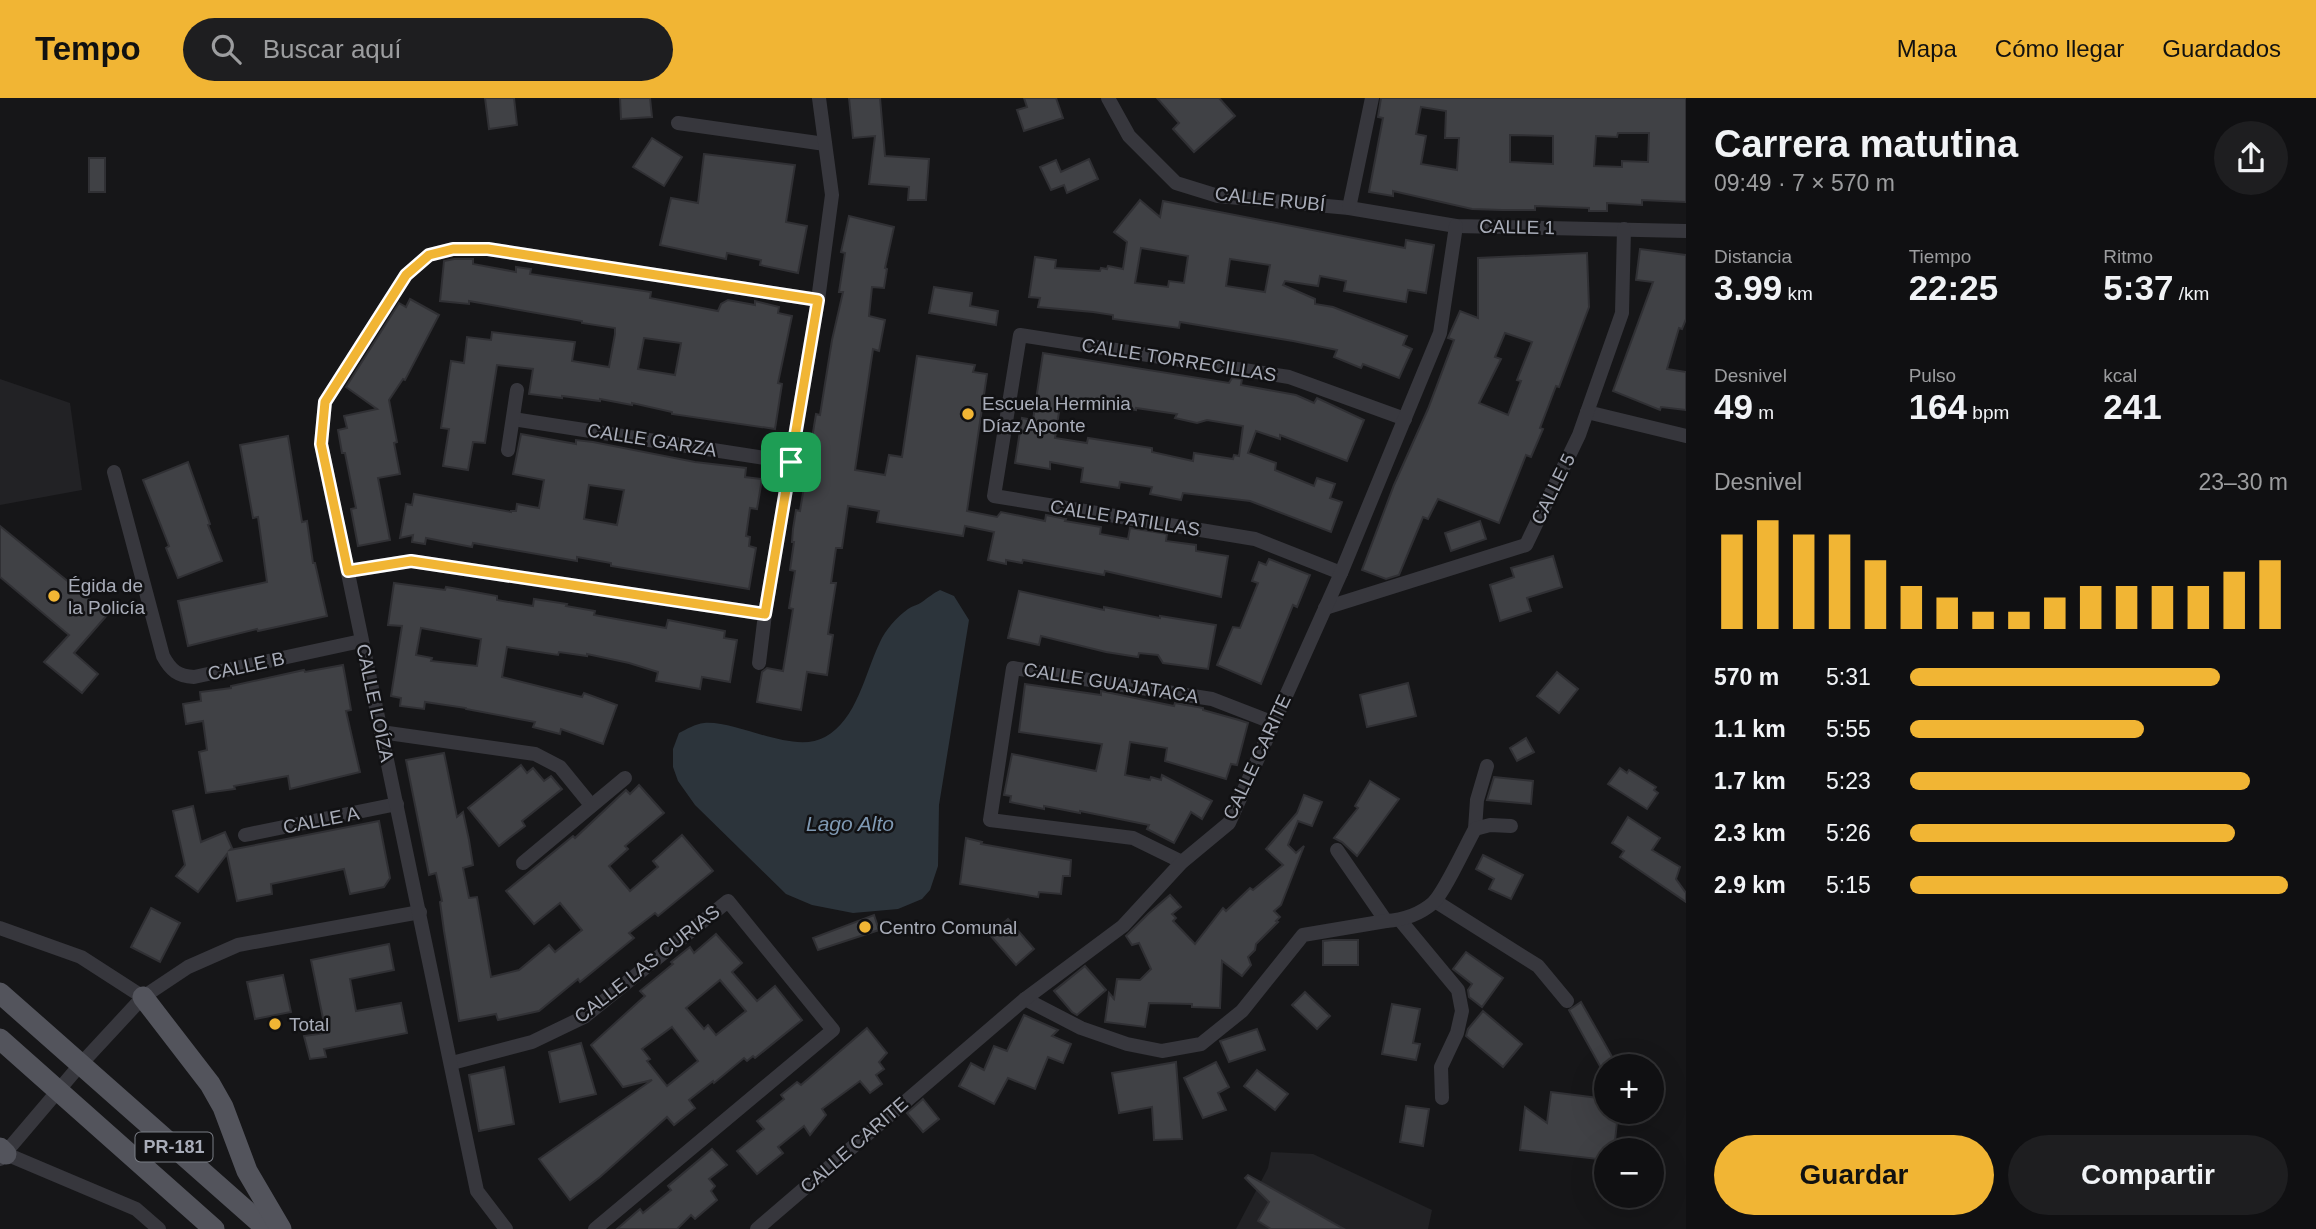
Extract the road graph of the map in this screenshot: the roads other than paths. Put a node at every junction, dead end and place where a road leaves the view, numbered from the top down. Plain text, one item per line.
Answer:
1 (818, 98) edge
2 (1108, 98) edge
3 (1372, 98) edge
4 (678, 123) dead end
5 (825, 144) junction
6 (1349, 208) junction
7 (1457, 226) junction
8 (1624, 229) junction
9 (1686, 231) edge
10 (818, 300) junction
11 (517, 390) dead end
12 (1008, 406) joint
13 (1587, 412) junction
14 (513, 419) junction
15 (1405, 419) junction
16 (1686, 436) edge
17 (508, 450) dead end
18 (791, 462) junction
19 (114, 471) dead end
20 (348, 571) junction
21 (1340, 573) junction
22 (1325, 608) junction
23 (765, 614) junction
24 (361, 641) junction
25 (758, 663) dead end
26 (1274, 723) junction
27 (381, 732) junction
28 (1487, 766) dead end
29 (625, 778) dead end
30 (397, 804) junction
31 (591, 805) junction
32 (1511, 826) dead end
33 (1475, 829) junction
34 (245, 835) dead end
35 (1337, 850) dead end
36 (1182, 862) junction
37 (523, 863) dead end
38 (1435, 901) junction
39 (420, 912) junction
40 (1393, 920) junction
41 (0, 928) edge
42 (0, 993) edge
43 (143, 997) junction
44 (1025, 999) junction
45 (1567, 1001) dead end
46 (0, 1039) edge
47 (452, 1063) junction
48 (80, 1065) junction
49 (59, 1091) junction
50 (1442, 1098) dead end
51 (2, 1154) edge
52 (159, 1229) edge
53 (214, 1229) edge
54 (267, 1229) edge
55 (281, 1229) edge
56 (506, 1229) edge
57 (595, 1229) edge
58 (757, 1229) edge

1 - 5 street
2 - 6 street, CALLE RUBÍ
3 - 6 street
4 - 5 street
5 - 10 street
6 - 7 street, CALLE 1
7 - 8 street, CALLE 1
7 - 15 street, CALLE CARITE
8 - 9 street, CALLE 1
8 - 13 street, CALLE 5
10 - 18 street
10 - 20 street, CALLE LOÍZA
11 - 14 street
12 - 15 street, CALLE TORRECILLAS
12 - 21 street, CALLE PATILLAS
13 - 16 street
13 - 22 street, CALLE 5
14 - 17 street
14 - 18 street, CALLE GARZA
15 - 21 street, CALLE CARITE
18 - 23 street
19 - 24 street, CALLE B
20 - 23 street
20 - 24 street, CALLE LOÍZA
21 - 22 street, CALLE CARITE
22 - 26 street, CALLE CARITE
23 - 25 street
24 - 27 street, CALLE LOÍZA
26 - 36 street, CALLE CARITE
26 - 36 street, CALLE GUAJATACA
27 - 30 street, CALLE LOÍZA
27 - 31 street
28 - 33 street
29 - 31 street
30 - 34 street, CALLE A
30 - 39 street, CALLE LOÍZA
31 - 37 street
32 - 33 street
33 - 38 street
35 - 40 street
36 - 44 street, CALLE CARITE
38 - 40 street
38 - 45 street
39 - 43 street
39 - 47 street, CALLE LOÍZA
40 - 44 street
40 - 50 street
41 - 43 street
42 - 48 main road, PR-181
43 - 48 street
43 - 55 main road
44 - 58 street, CALLE CARITE
46 - 49 main road, PR-181
47 - 56 street, CALLE LOÍZA
47 - 57 street, CALLE LAS CURIAS
48 - 49 street
48 - 54 main road, PR-181
49 - 51 street
49 - 53 main road, PR-181
51 - 52 street

